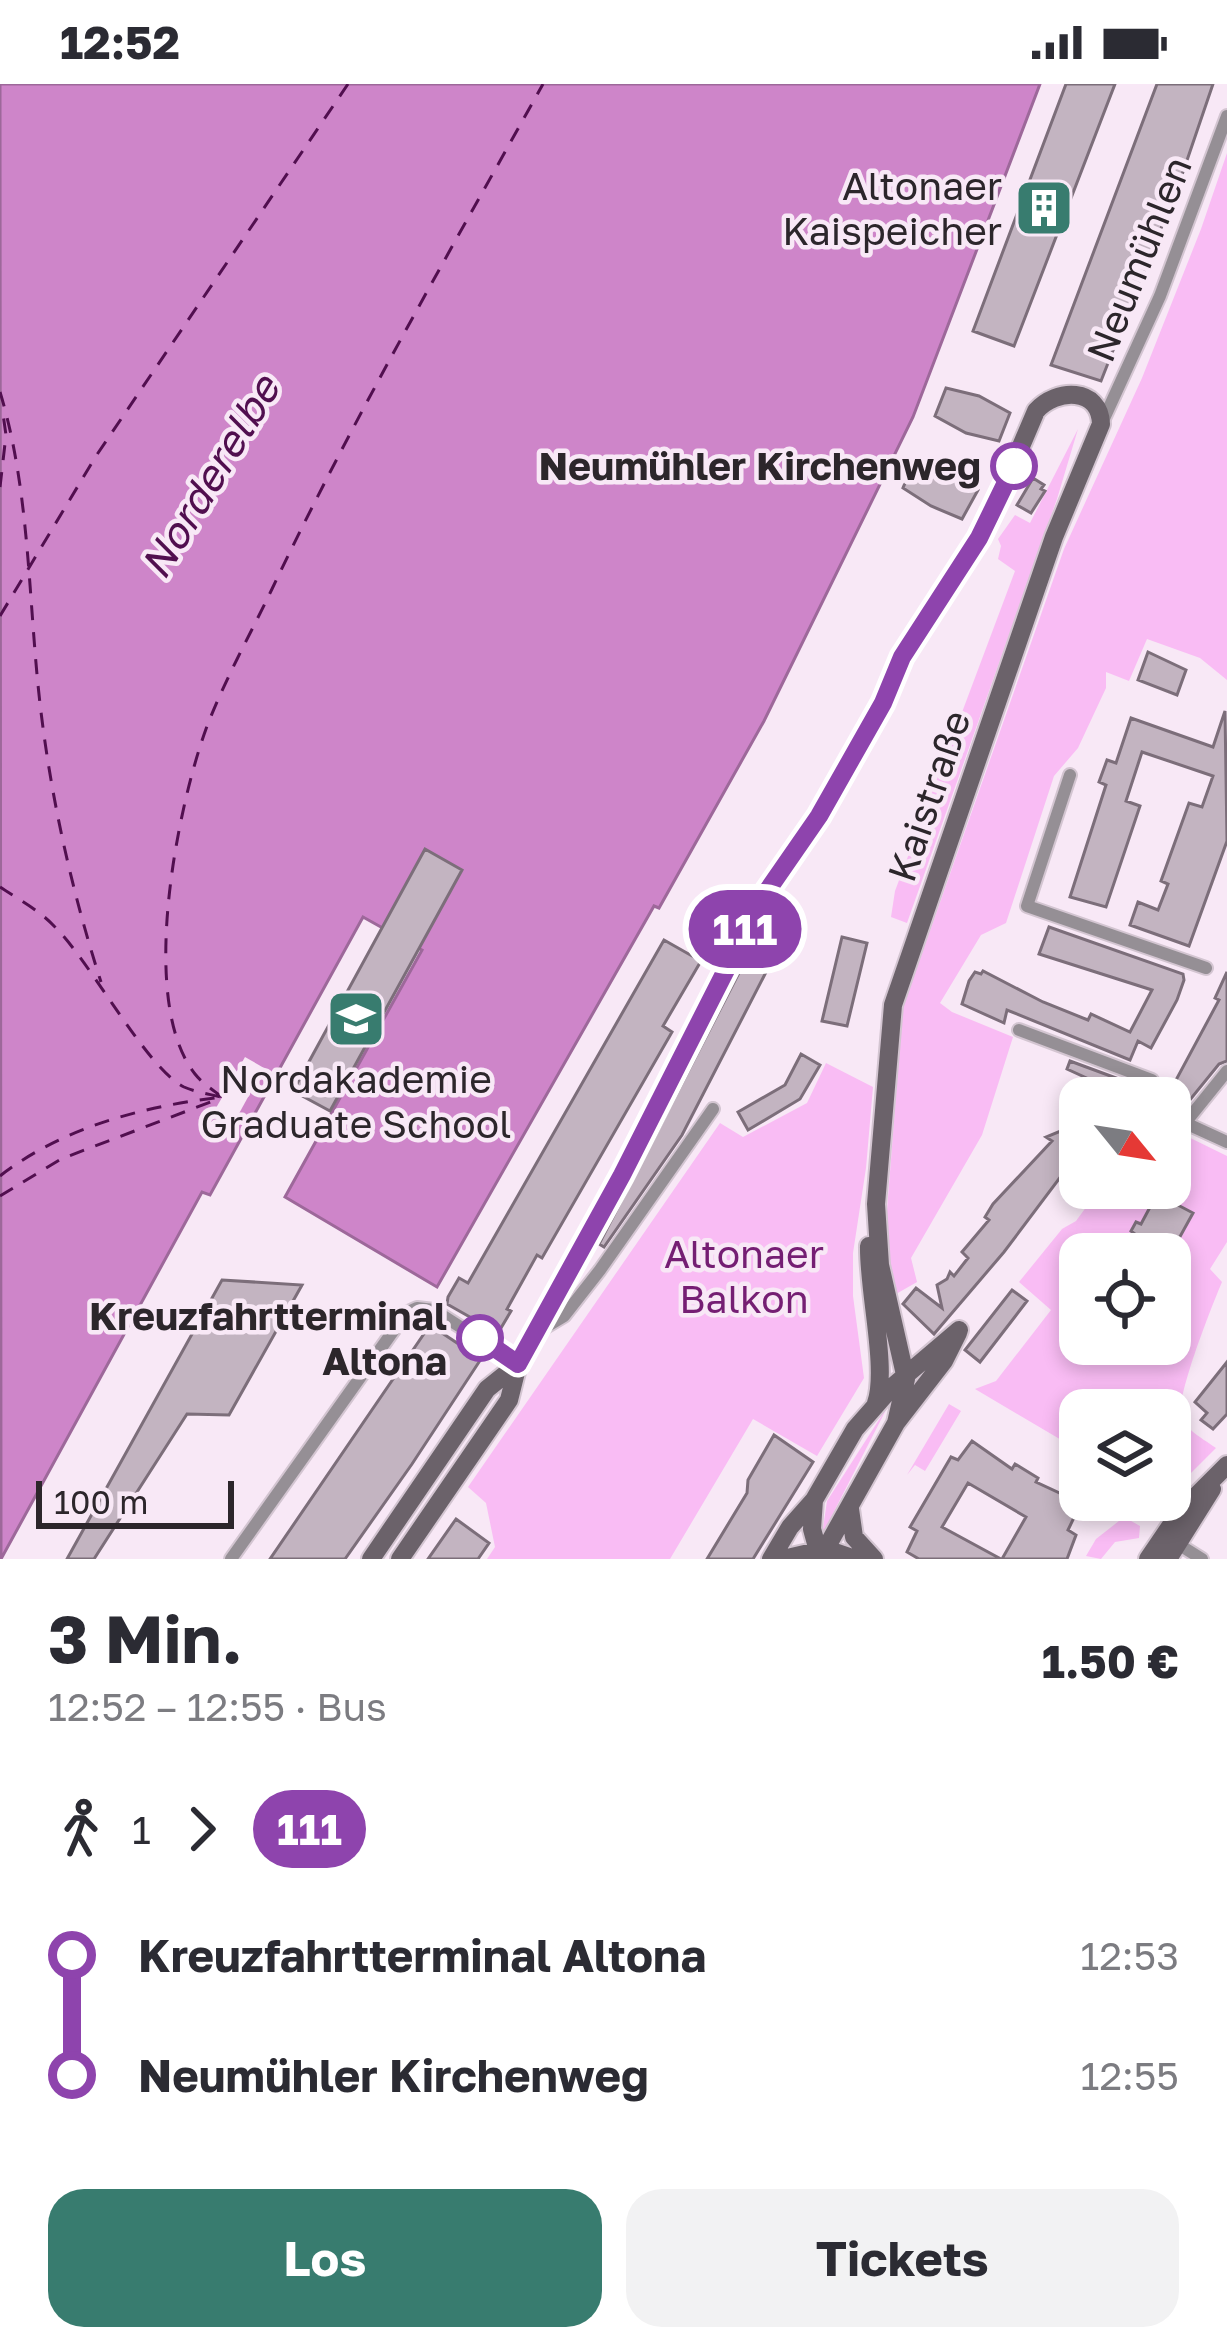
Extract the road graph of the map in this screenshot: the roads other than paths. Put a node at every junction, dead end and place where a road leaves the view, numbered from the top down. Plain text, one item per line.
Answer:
1 (1227, 116) edge
2 (1102, 424) junction
3 (1070, 776) dead end
4 (1206, 968) dead end
5 (1019, 1030) dead end
6 (1227, 1071) edge
7 (1144, 1077) edge
8 (713, 1109) dead end
9 (1191, 1116) edge
10 (1191, 1126) edge
11 (1227, 1142) edge
12 (538, 1331) junction
13 (518, 1364) junction
14 (896, 1381) junction
15 (929, 1381) junction
16 (896, 1423) junction
17 (1227, 1465) edge
18 (814, 1500) junction
19 (850, 1509) junction
20 (1169, 1546) edge
21 (821, 1555) edge
22 (231, 1559) edge
23 (371, 1559) edge
24 (400, 1559) edge
25 (771, 1559) edge
26 (783, 1559) edge
27 (855, 1559) edge
28 (874, 1559) edge
29 (1148, 1559) edge
30 (1202, 1559) edge

1 - 2 street, Neumühlen
2 - 12 street
2 - 14 street, Kaistraße
3 - 4 street
5 - 7 street
6 - 9 street
8 - 12 street
10 - 11 street
12 - 13 street
13 - 22 street
13 - 23 street
13 - 24 street
14 - 15 street
14 - 15 street
14 - 16 street
14 - 18 street
15 - 16 street
16 - 19 street
17 - 20 street
18 - 21 street
18 - 25 street
19 - 21 street
19 - 28 street
20 - 29 street
20 - 30 street
21 - 26 street
21 - 27 street

